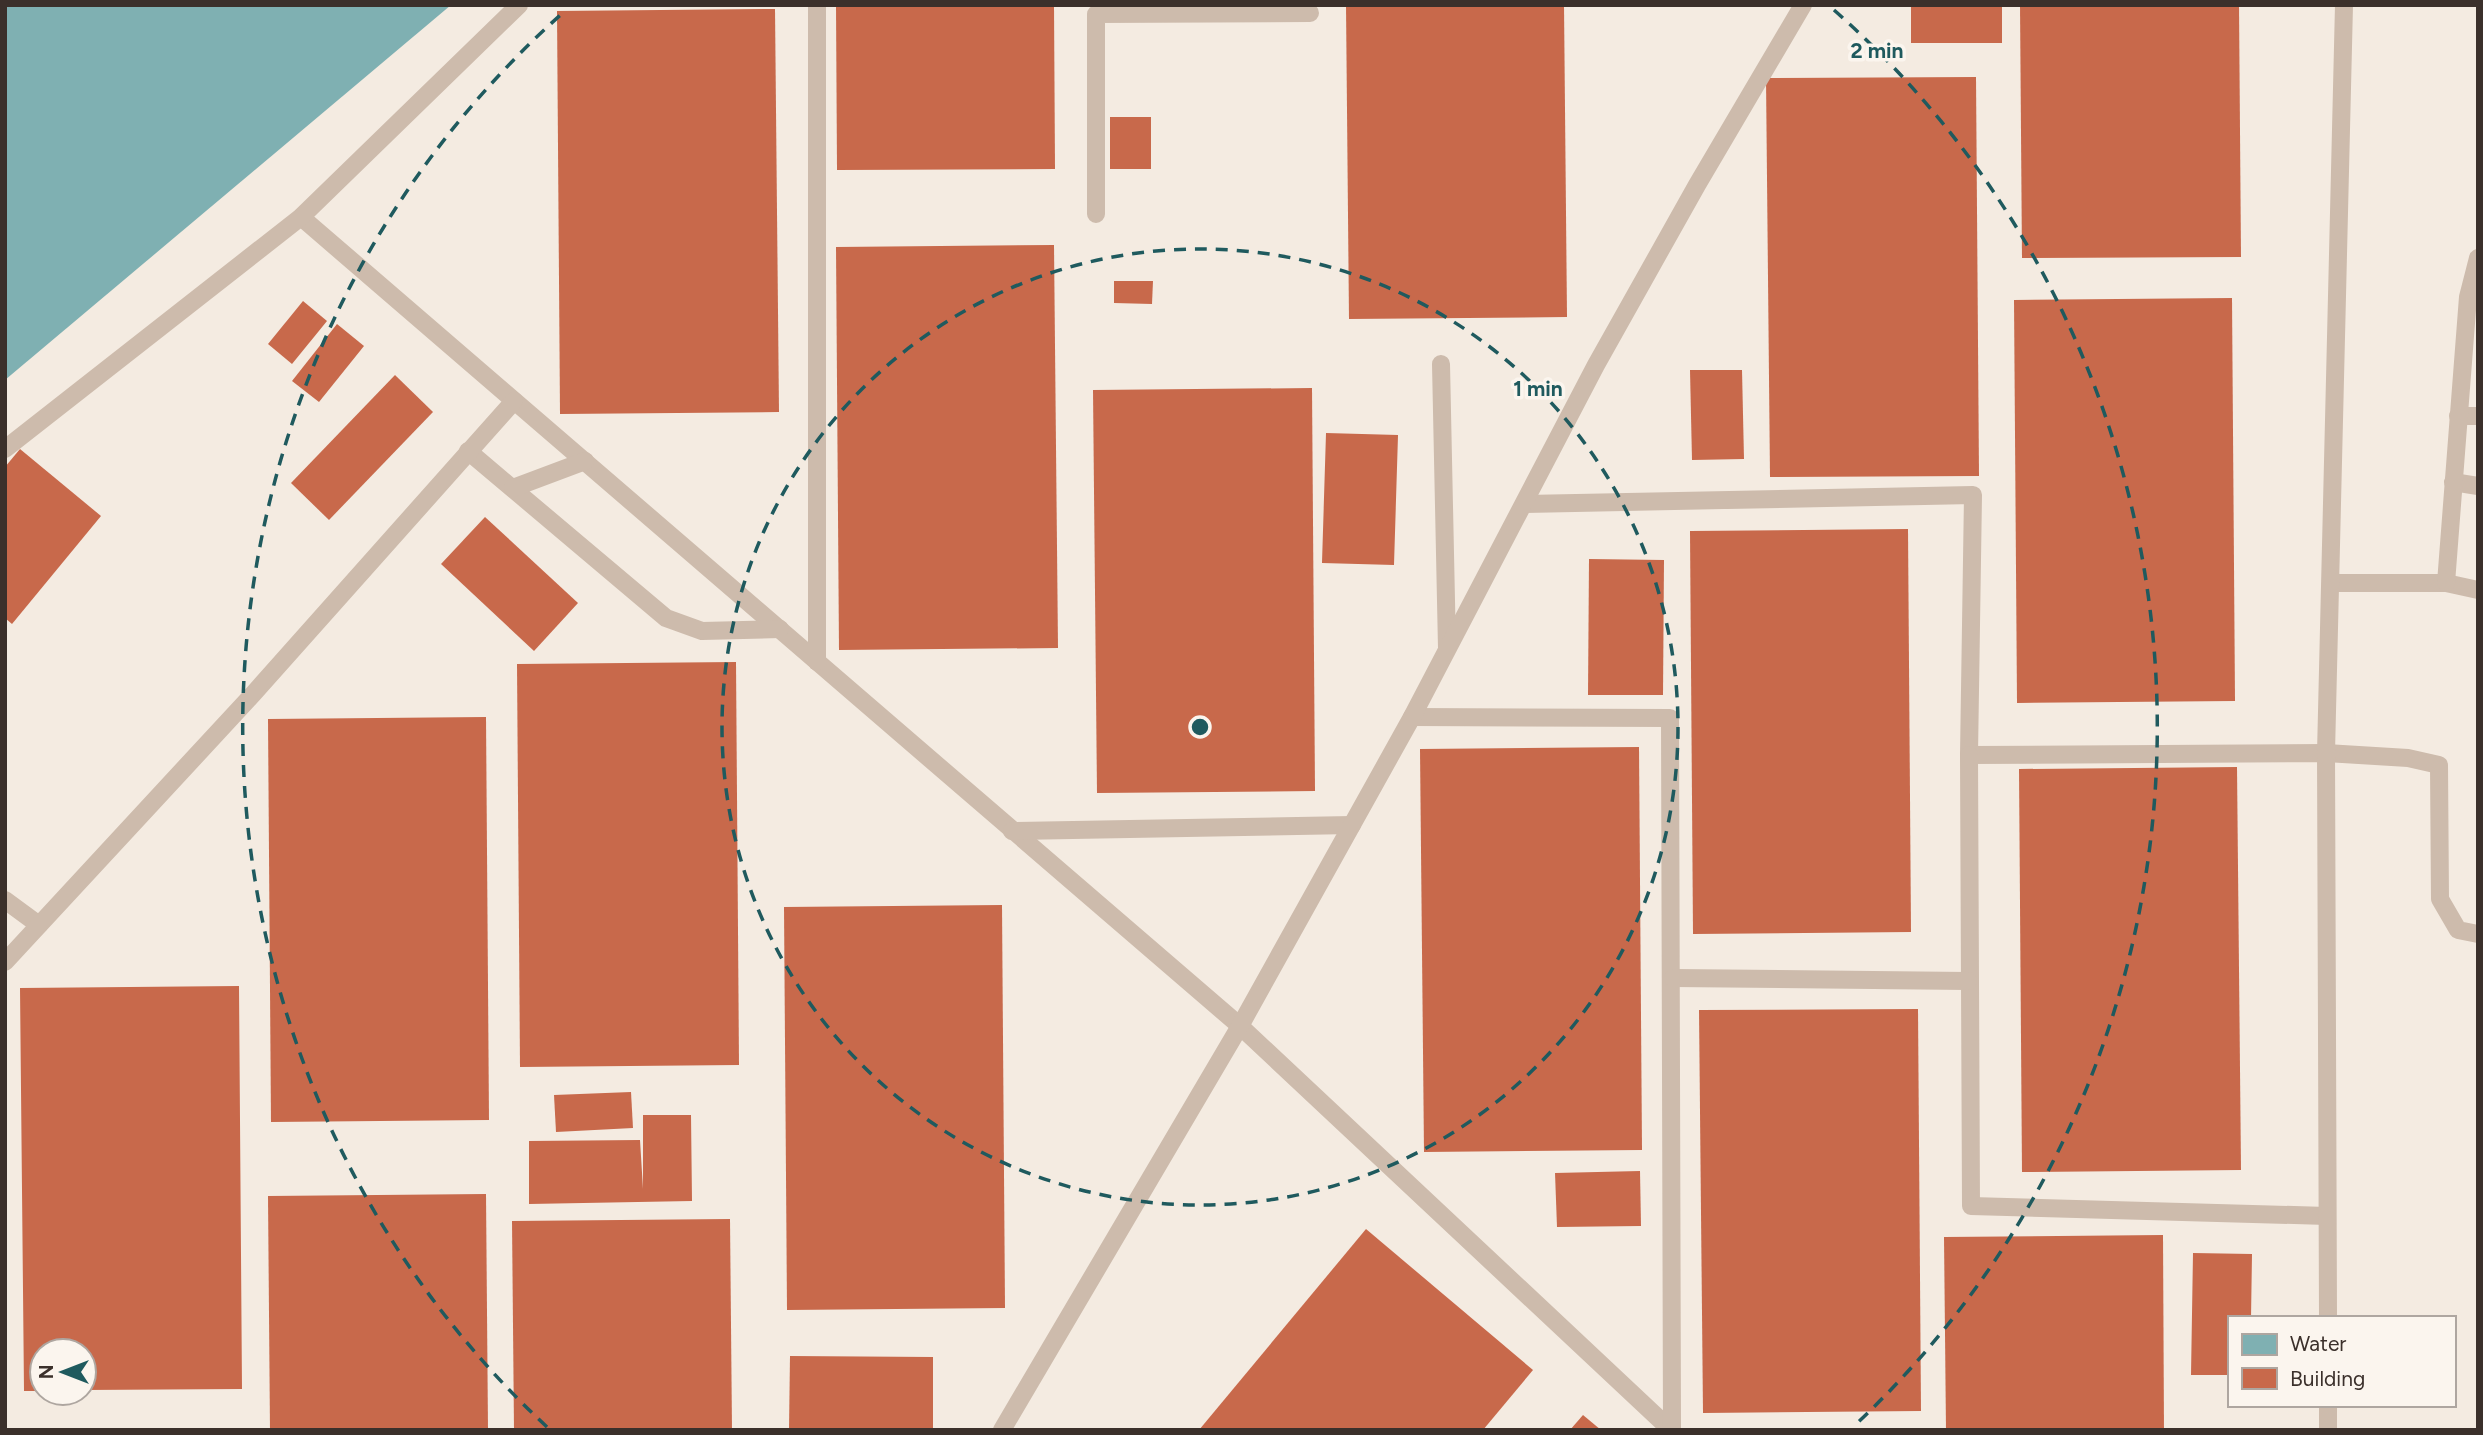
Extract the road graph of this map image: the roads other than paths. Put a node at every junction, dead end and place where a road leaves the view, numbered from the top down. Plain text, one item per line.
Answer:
1 (519, 5) edge
2 (817, 5) edge
3 (1803, 5) edge
4 (2344, 5) edge
5 (1310, 13) dead end
6 (1096, 214) dead end
7 (302, 218) junction
8 (2478, 258) edge
9 (2473, 297) edge
10 (1441, 365) dead end
11 (514, 401) junction
12 (2458, 416) junction
13 (2478, 416) edge
14 (5, 449) edge
15 (468, 451) junction
16 (585, 461) junction
17 (2453, 482) junction
18 (2478, 486) edge
19 (513, 488) junction
20 (1525, 504) junction
21 (2331, 583) junction
22 (2446, 583) junction
23 (2478, 590) edge
24 (780, 629) junction
25 (1447, 651) junction
26 (817, 662) junction
27 (1412, 717) junction
28 (2326, 753) junction
29 (1969, 755) junction
30 (1352, 825) junction
31 (1012, 831) junction
32 (5, 900) edge
33 (39, 925) junction
34 (2478, 934) edge
35 (5, 962) edge
36 (1673, 978) junction
37 (1968, 981) junction
38 (1240, 1026) junction
39 (2327, 1216) junction
40 (2328, 1316) edge
41 (2328, 1407) edge
42 (1002, 1430) edge
43 (1671, 1430) edge
44 (2328, 1430) edge

1 - 7 lane
2 - 26 lane
3 - 20 lane
4 - 21 lane
5 - 6 lane
7 - 11 lane
7 - 14 lane
8 - 9 lane
9 - 12 lane
10 - 25 lane
11 - 15 lane
11 - 16 lane
12 - 13 lane
12 - 17 lane
15 - 19 lane
15 - 33 lane
16 - 19 lane
16 - 24 lane
17 - 18 lane
17 - 22 lane
19 - 24 lane
20 - 25 lane
20 - 29 lane
21 - 22 lane
21 - 28 lane
22 - 23 lane
24 - 26 lane
25 - 27 lane
26 - 31 lane
27 - 30 lane
27 - 36 lane
28 - 29 lane
28 - 34 lane
28 - 39 lane
29 - 37 lane
30 - 31 lane
30 - 38 lane
31 - 38 lane
32 - 33 lane
33 - 35 lane
36 - 37 lane
36 - 43 lane
37 - 39 lane
38 - 42 lane
38 - 43 lane
39 - 40 lane
41 - 44 lane

